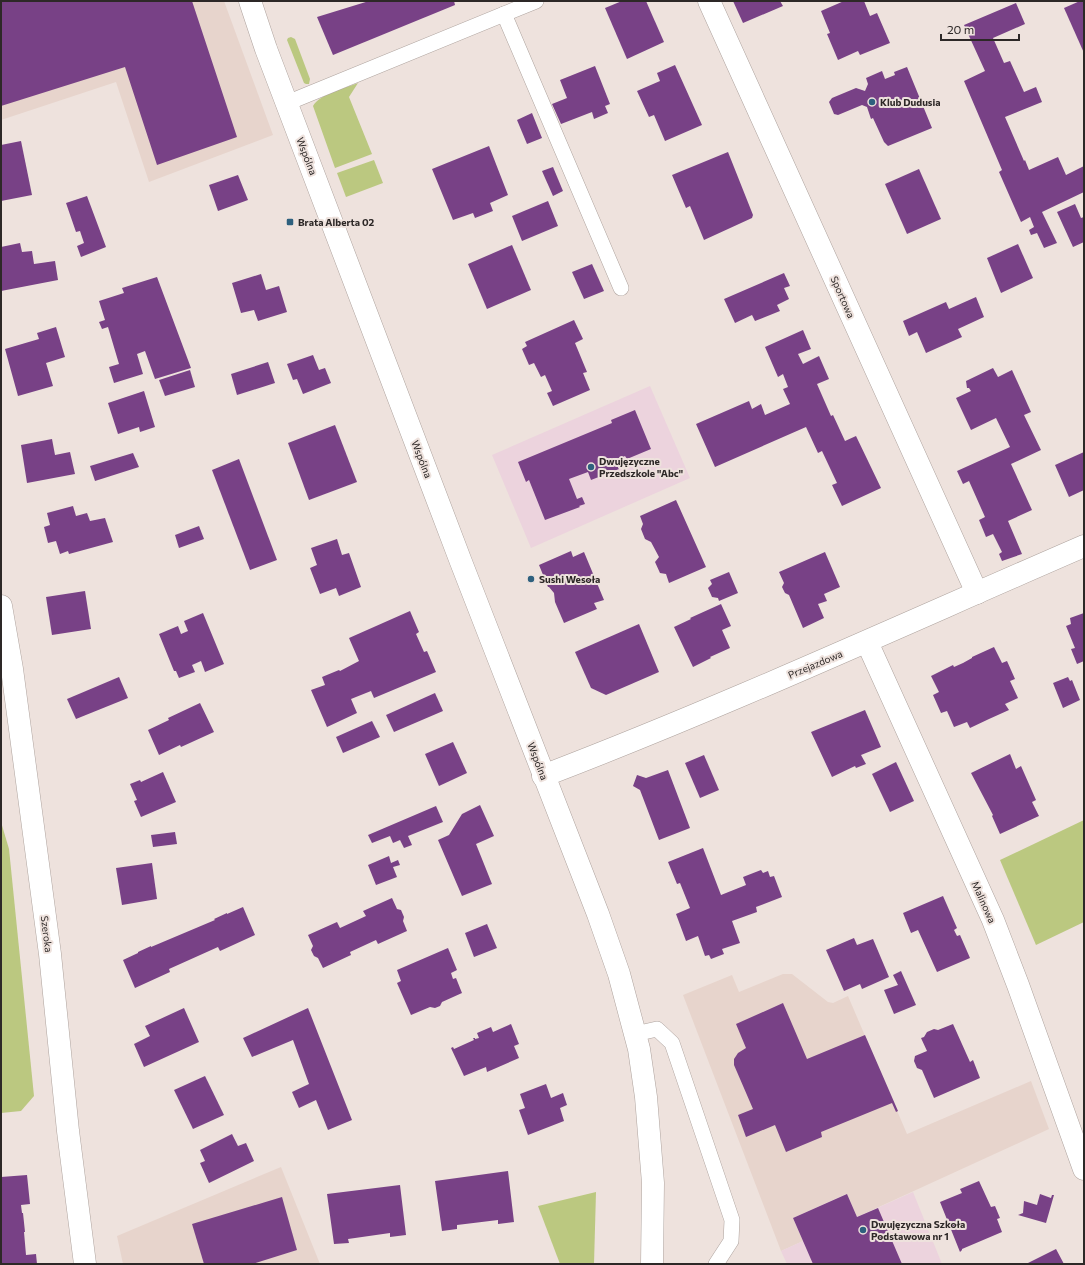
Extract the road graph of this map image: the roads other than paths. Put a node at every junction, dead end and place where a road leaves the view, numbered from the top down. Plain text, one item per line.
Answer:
1 (250, 1) edge
2 (536, 1) edge
3 (709, 1) edge
4 (504, 14) junction
5 (287, 103) junction
6 (621, 288) dead end
7 (1084, 546) edge
8 (977, 593) junction
9 (1, 606) edge
10 (867, 642) junction
11 (7, 670) edge
12 (543, 776) junction
13 (635, 1034) junction
14 (1084, 1169) edge
15 (85, 1264) edge
16 (652, 1264) edge
17 (716, 1264) edge

1 - 5 street, Wspólna
2 - 4 lane
3 - 8 street, Sportowa
4 - 5 lane
4 - 6 lane
5 - 12 street, Wspólna
7 - 8 street, Przejazdowa
8 - 10 street, Przejazdowa
9 - 11 street, Szeroka
10 - 12 street, Przejazdowa
10 - 14 street, Malinowa
11 - 15 street, Szeroka
12 - 13 street, Wspólna
13 - 16 street, Wspólna
13 - 17 lane

